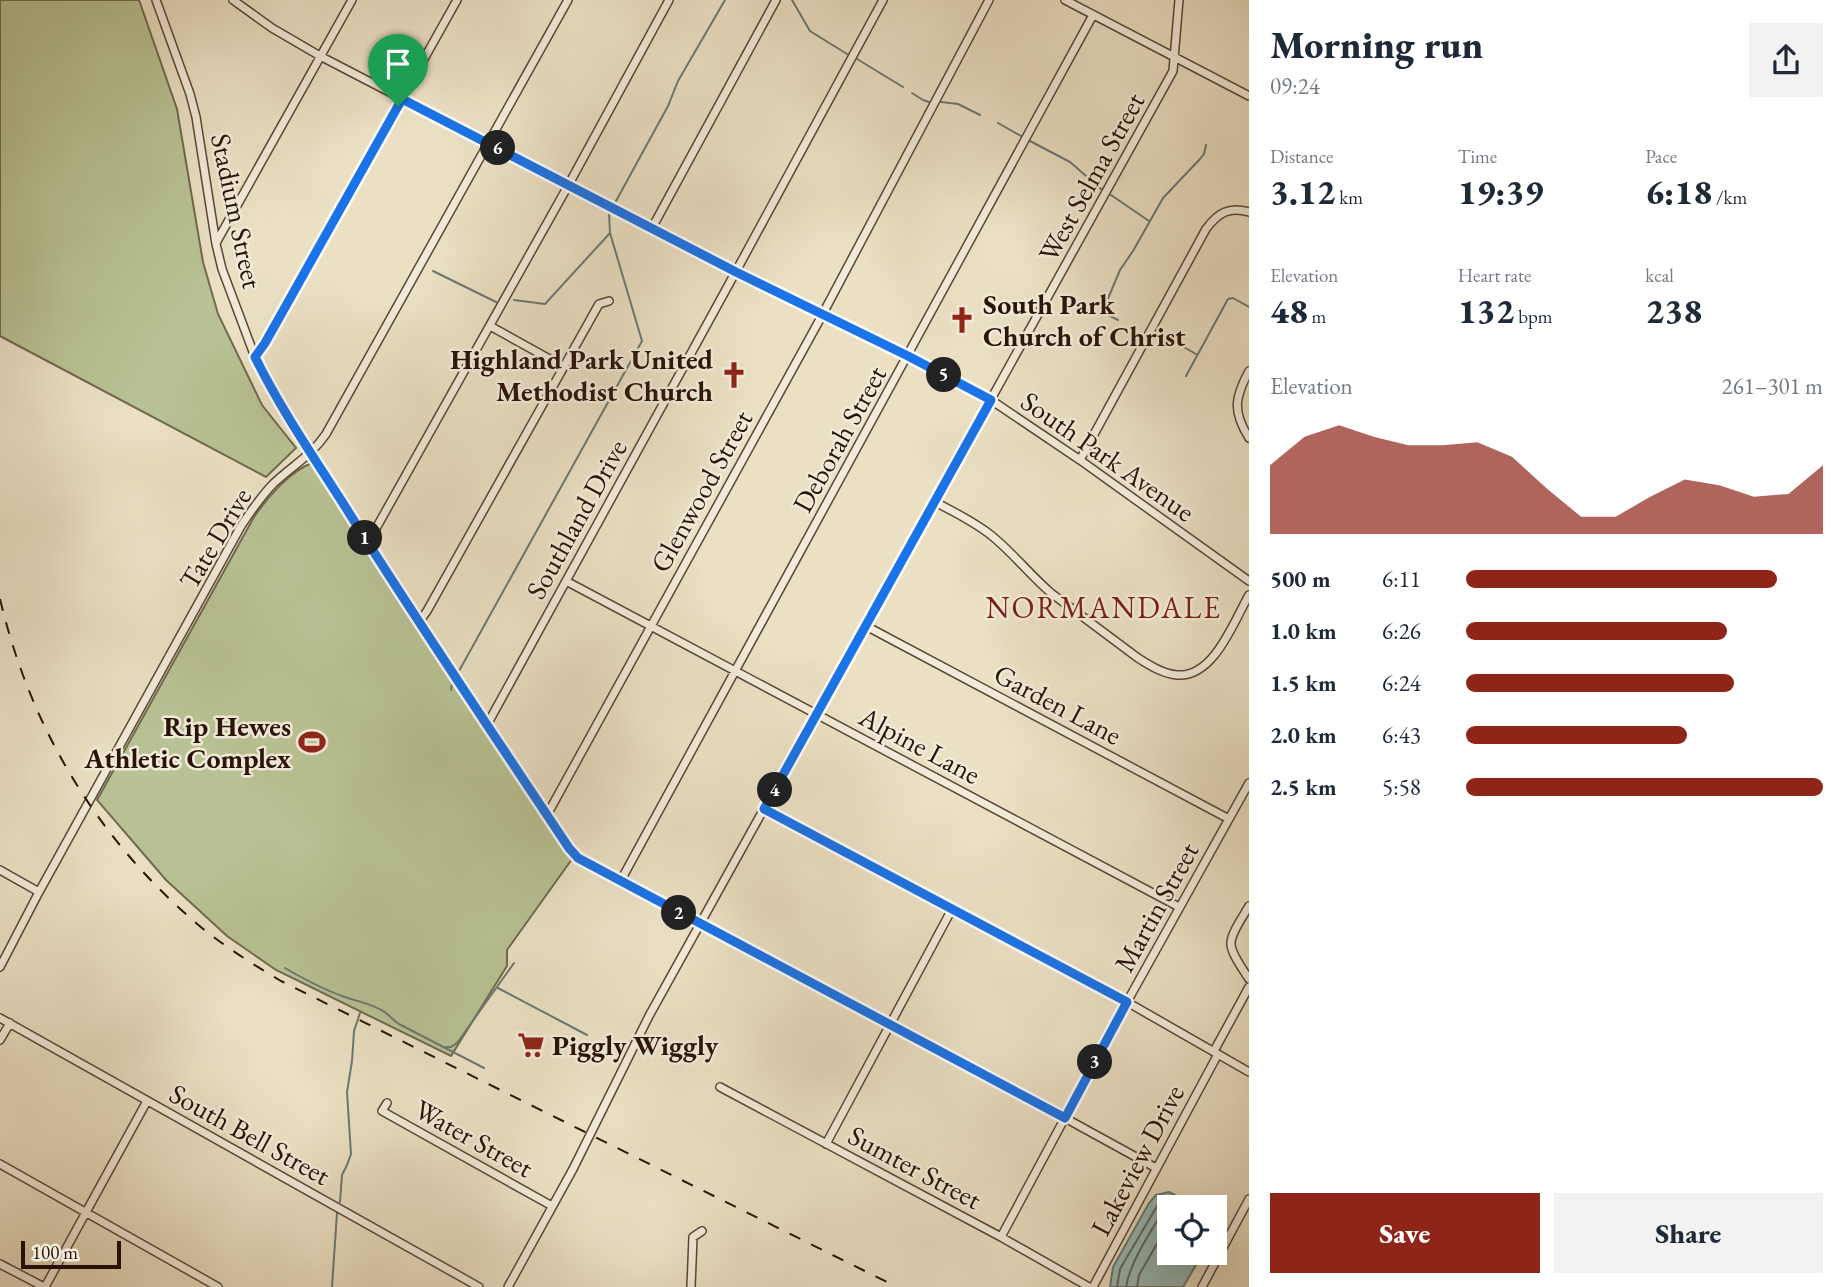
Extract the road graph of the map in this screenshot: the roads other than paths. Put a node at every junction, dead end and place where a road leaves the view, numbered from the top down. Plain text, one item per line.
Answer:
1 (156, 0) edge
2 (233, 0) edge
3 (352, 0) edge
4 (457, 0) edge
5 (568, 0) edge
6 (669, 0) edge
7 (776, 0) edge
8 (883, 0) edge
9 (989, 0) edge
10 (1065, 0) edge
11 (1179, 0) edge
12 (1093, 15) junction
13 (320, 56) junction
14 (1174, 57) junction
15 (1249, 96) edge
16 (402, 99) junction
17 (488, 143) junction
18 (569, 184) junction
19 (1249, 212) edge
20 (652, 228) junction
21 (216, 244) junction
22 (736, 272) junction
23 (609, 301) dead end
24 (822, 314) junction
25 (490, 326) junction
26 (908, 356) junction
27 (255, 357) junction
28 (564, 367) junction
29 (1249, 371) edge
30 (991, 400) junction
31 (1249, 438) edge
32 (311, 453) junction
33 (1080, 460) junction
34 (935, 502) junction
35 (366, 540) junction
36 (566, 581) junction
37 (1249, 581) edge
38 (1249, 595) edge
39 (419, 622) junction
40 (866, 626) junction
41 (651, 627) junction
42 (735, 671) junction
43 (816, 714) junction
44 (487, 725) junction
45 (1249, 783) edge
46 (764, 809) junction
47 (547, 815) junction
48 (1229, 819) junction
49 (0, 870) edge
50 (620, 882) junction
51 (39, 892) junction
52 (1249, 906) edge
53 (1179, 907) junction
54 (952, 909) junction
55 (700, 925) junction
56 (0, 967) edge
57 (1249, 979) edge
58 (1249, 987) edge
59 (1127, 1002) junction
60 (0, 1018) edge
61 (9, 1023) junction
62 (890, 1025) junction
63 (0, 1040) edge
64 (1216, 1053) junction
65 (1249, 1072) edge
66 (720, 1087) dead end
67 (148, 1101) junction
68 (387, 1103) dead end
69 (1065, 1118) junction
70 (826, 1144) junction
71 (0, 1164) edge
72 (1156, 1168) junction
73 (1249, 1199) edge
74 (552, 1206) junction
75 (86, 1213) junction
76 (1241, 1215) junction
77 (1249, 1220) edge
78 (702, 1231) dead end
79 (1001, 1237) junction
80 (0, 1264) edge
81 (44, 1287) edge
82 (218, 1287) edge
83 (479, 1287) edge
84 (508, 1287) edge
85 (691, 1287) edge
86 (1091, 1287) edge
87 (1202, 1287) edge

1 - 21 street, Stadium Street
2 - 13 street, South Park Avenue
3 - 13 street
4 - 16 street
5 - 17 street, Tate Drive
6 - 18 street
7 - 20 street
8 - 22 street, Southland Drive
9 - 24 street, Glenwood Street
10 - 12 street
11 - 14 street, West Selma Street
12 - 14 street
12 - 26 street, Deborah Street
13 - 16 street, South Park Avenue
13 - 21 street
14 - 15 street
14 - 30 street, West Selma Street
16 - 17 street, South Park Avenue
16 - 27 street
17 - 18 street, South Park Avenue
17 - 32 street, Tate Drive
18 - 20 street, South Park Avenue
18 - 25 street
19 - 33 street
20 - 22 street, South Park Avenue
21 - 27 street, Stadium Street
22 - 24 street, South Park Avenue
22 - 36 street, Southland Drive
23 - 28 street
24 - 26 street, South Park Avenue
24 - 41 street, Glenwood Street
25 - 28 street
25 - 35 street
26 - 30 street, South Park Avenue
26 - 42 street, Deborah Street
27 - 32 street, Stadium Street
28 - 39 street
29 - 31 street
30 - 33 street, South Park Avenue
30 - 34 street, West Selma Street
32 - 35 street, Stadium Street
32 - 51 street, Tate Drive
33 - 37 street, South Park Avenue
34 - 38 street
34 - 40 street, West Selma Street
35 - 39 street, Stadium Street
36 - 41 street, Alpine Lane
36 - 44 street, Southland Drive
39 - 44 street, Stadium Street
40 - 43 street, West Selma Street
40 - 48 street, Garden Lane
41 - 42 street, Alpine Lane
41 - 47 street, Glenwood Street
42 - 43 street, Alpine Lane
42 - 50 street, Deborah Street
43 - 46 street, West Selma Street
43 - 53 street, Alpine Lane
44 - 47 street, Stadium Street
45 - 48 street, Martin Street
46 - 54 street
46 - 55 street, West Selma Street
47 - 50 street, Stadium Street
48 - 53 street, Martin Street
49 - 51 street
50 - 55 street, Stadium Street
51 - 56 street, Tate Drive
52 - 57 street
53 - 59 street, Martin Street
54 - 59 street
54 - 62 street
55 - 62 street, Stadium Street
55 - 74 street, West Selma Street
58 - 64 street, Lakeview Drive
59 - 64 street
59 - 69 street, Martin Street
60 - 61 street, South Bell Street
61 - 63 street
61 - 67 street, South Bell Street
62 - 69 street, Stadium Street
62 - 70 street
64 - 65 street
64 - 72 street, Lakeview Drive
66 - 70 street, Sumter Street
67 - 75 street
67 - 83 street, South Bell Street
68 - 74 street, Water Street
69 - 72 street, Stadium Street
69 - 79 street, Martin Street
70 - 79 street, Sumter Street
71 - 75 street
72 - 86 street, Lakeview Drive
73 - 76 street
74 - 84 street, West Selma Street
75 - 81 street
75 - 82 street
76 - 77 street
76 - 87 street
78 - 85 street
79 - 86 street, Sumter Street
80 - 81 street

